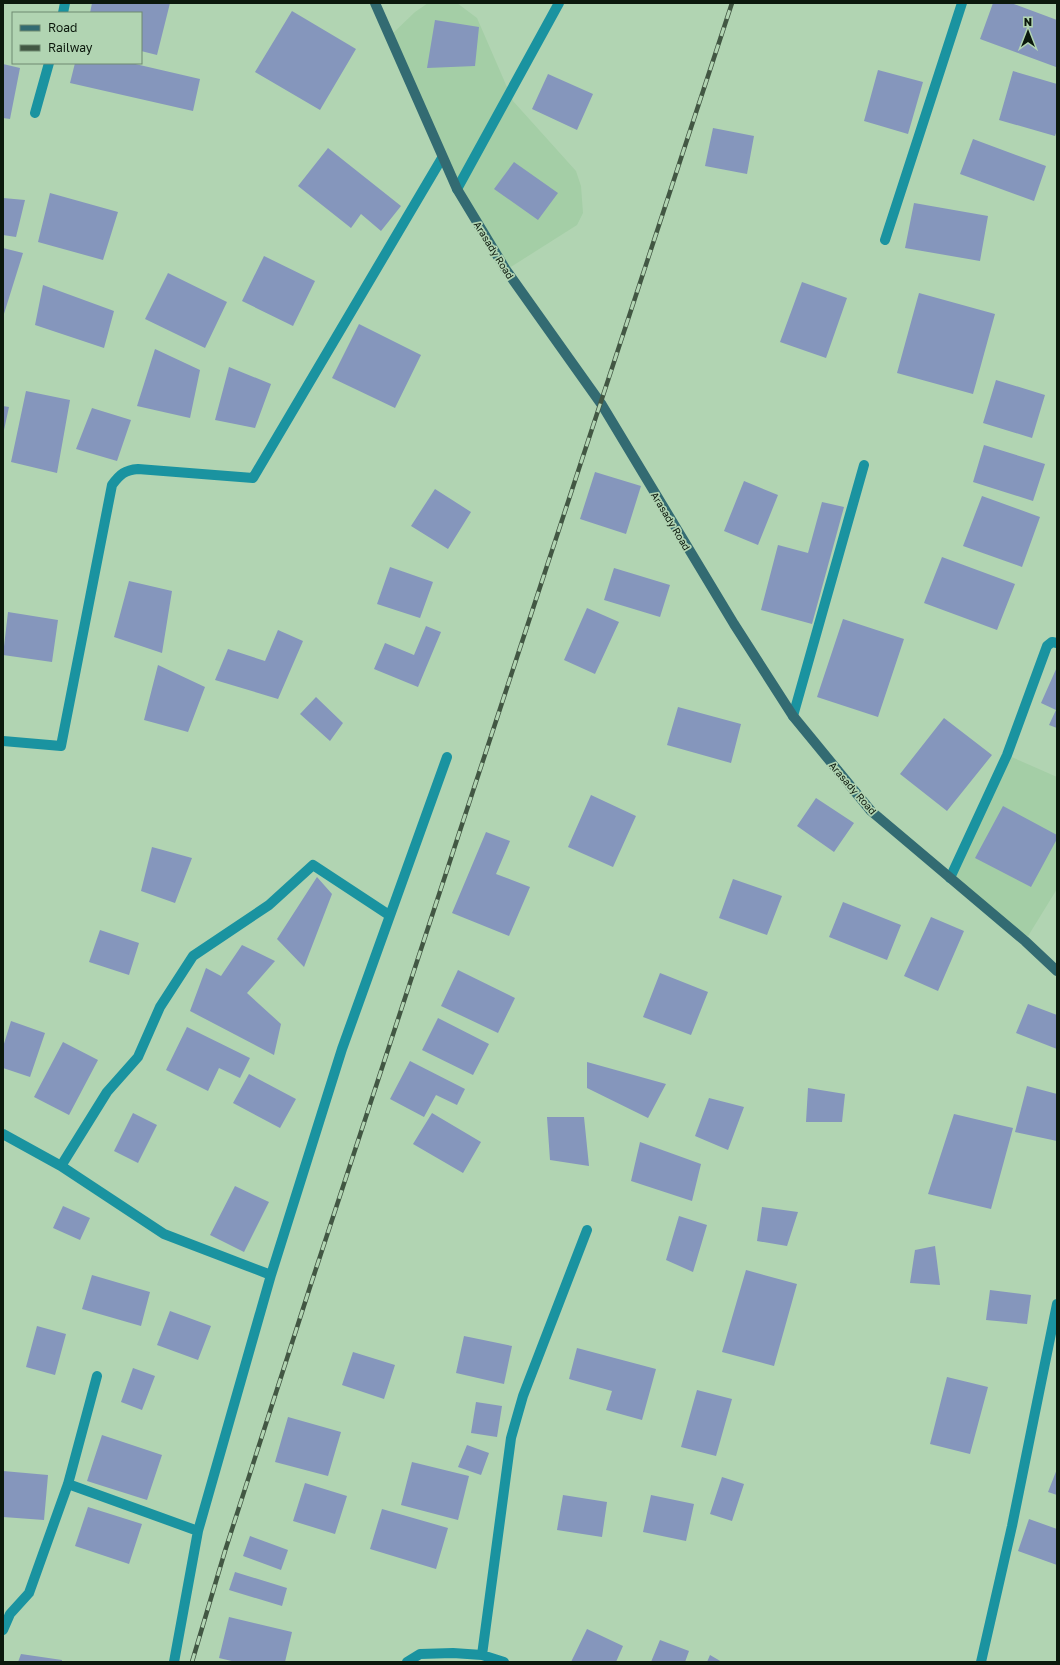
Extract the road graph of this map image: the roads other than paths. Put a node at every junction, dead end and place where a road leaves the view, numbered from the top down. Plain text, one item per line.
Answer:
1 (375, 3) edge
2 (559, 3) edge
3 (962, 3) edge
4 (49, 64) edge
5 (35, 113) dead end
6 (442, 158) junction
7 (457, 189) junction
8 (885, 240) dead end
9 (864, 464) dead end
10 (1057, 643) edge
11 (794, 716) junction
12 (3, 741) edge
13 (447, 757) dead end
14 (950, 878) junction
15 (389, 915) junction
16 (1057, 971) edge
17 (3, 1134) edge
18 (61, 1166) junction
19 (587, 1230) dead end
20 (271, 1274) junction
21 (1057, 1304) edge
22 (97, 1376) dead end
23 (68, 1484) junction
24 (198, 1531) junction
25 (3, 1630) edge
26 (482, 1656) junction
27 (174, 1662) edge
28 (407, 1662) edge
29 (504, 1662) edge
30 (981, 1662) edge

1 - 6 main road, Arasady Road
2 - 7 street
3 - 8 street
4 - 5 street
6 - 7 main road, Arasady Road
6 - 12 street
7 - 11 main road, Arasady Road
9 - 11 street
10 - 14 street
11 - 14 main road, Arasady Road
13 - 15 street
14 - 16 main road, Arasady Road
15 - 18 street
15 - 20 street
17 - 18 street
18 - 20 street
19 - 26 street
20 - 24 street
21 - 30 street
22 - 23 street
23 - 24 street
23 - 25 street
24 - 27 street
26 - 28 street
26 - 29 street

